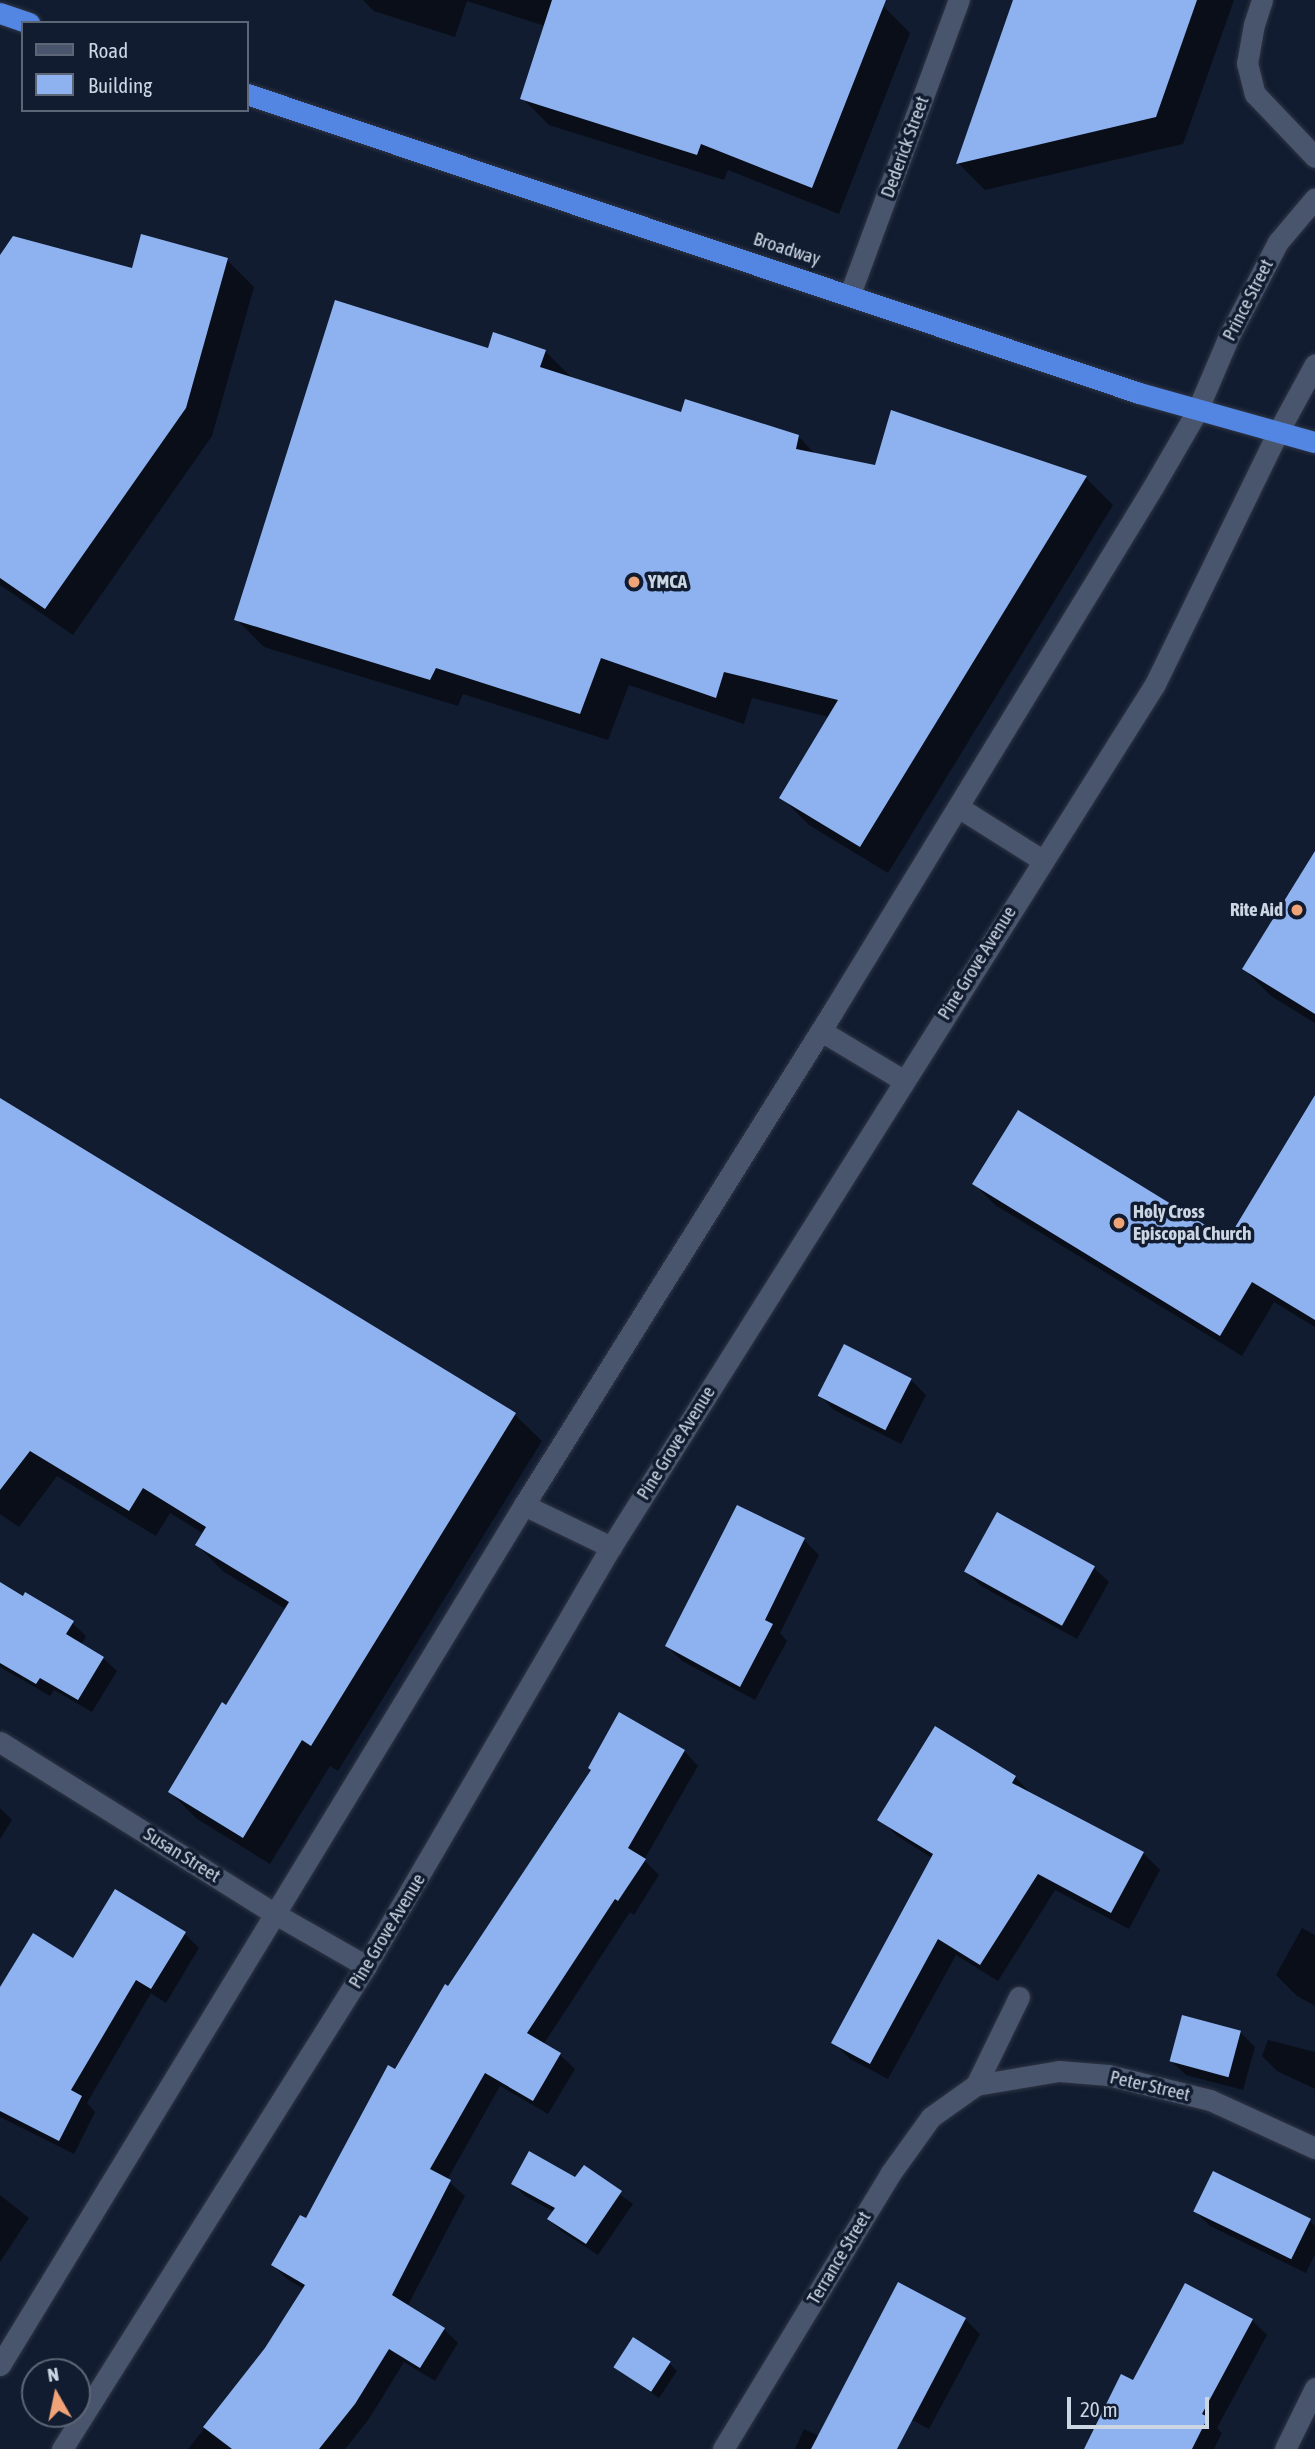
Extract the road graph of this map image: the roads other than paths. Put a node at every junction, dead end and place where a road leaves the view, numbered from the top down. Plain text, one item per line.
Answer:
1 (959, 0) edge
2 (1262, 0) edge
3 (0, 13) edge
4 (23, 21) edge
5 (248, 94) edge
6 (1315, 157) edge
7 (1315, 198) edge
8 (850, 294) junction
9 (1315, 364) edge
10 (1197, 411) junction
11 (1278, 432) junction
12 (1315, 442) edge
13 (958, 807) junction
14 (1042, 860) junction
15 (821, 1031) junction
16 (903, 1080) junction
17 (524, 1505) junction
18 (611, 1547) junction
19 (0, 1742) edge
20 (277, 1915) junction
21 (366, 1966) junction
22 (1018, 1997) dead end
23 (976, 2085) junction
24 (1315, 2148) edge
25 (0, 2365) edge
26 (1315, 2388) edge
27 (62, 2449) edge
28 (723, 2449) edge
29 (1285, 2449) edge

1 - 8 street, Dederick Street
2 - 6 street
3 - 4 highway
5 - 8 highway, Broadway
7 - 10 street, Prince Street
8 - 10 highway, Broadway
9 - 11 street
10 - 11 highway, Broadway
10 - 13 street
11 - 12 highway, Broadway
11 - 14 street, Pine Grove Avenue
13 - 14 street
13 - 15 street
14 - 16 street, Pine Grove Avenue
15 - 16 street
15 - 17 street
16 - 18 street, Pine Grove Avenue
17 - 18 street
17 - 20 street
18 - 21 street, Pine Grove Avenue
19 - 20 street, Susan Street
20 - 21 street, Susan Street
20 - 25 street
21 - 27 street, Pine Grove Avenue
22 - 23 street
23 - 24 street, Peter Street
23 - 28 street, Terrance Street
26 - 29 street

